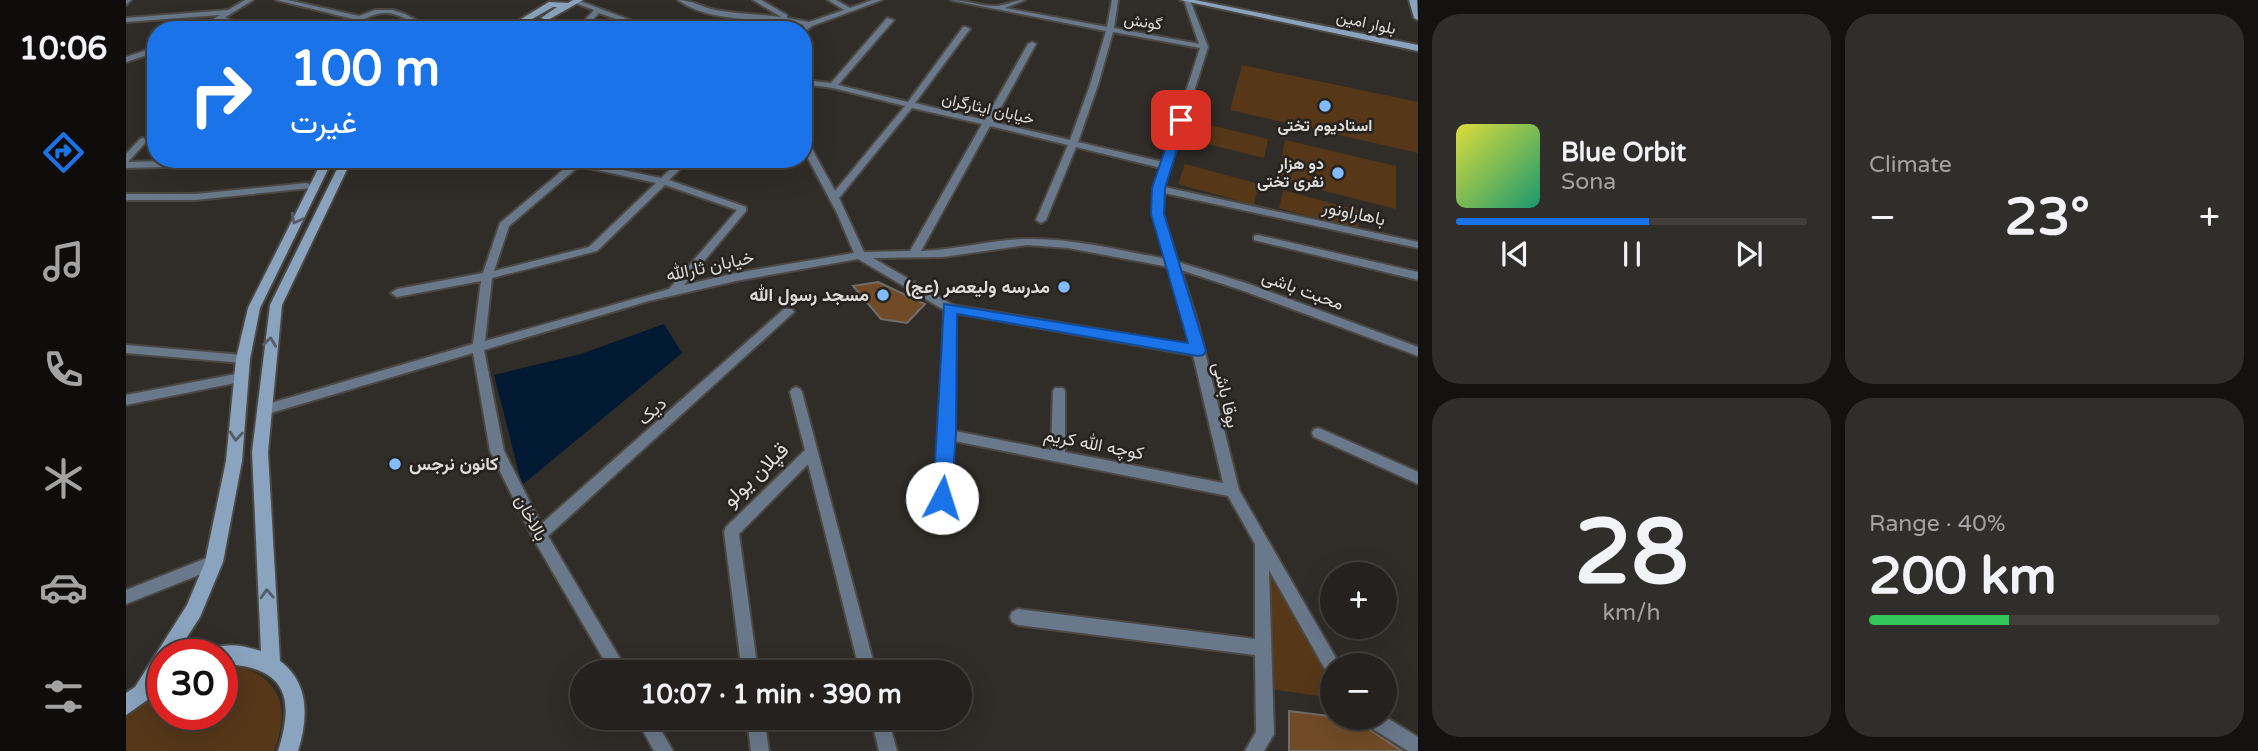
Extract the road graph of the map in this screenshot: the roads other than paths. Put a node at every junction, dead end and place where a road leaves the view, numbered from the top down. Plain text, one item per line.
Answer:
1 (250, 0) edge
2 (279, 0) edge
3 (395, 0) edge
4 (681, 0) edge
5 (756, 0) edge
6 (831, 0) edge
7 (878, 0) edge
8 (954, 0) edge
9 (1022, 0) edge
10 (1115, 0) edge
11 (1186, 0) edge
12 (1413, 0) edge
13 (578, 1) edge
14 (552, 2) edge
15 (565, 6) junction
16 (377, 9) junction
17 (599, 9) junction
18 (848, 9) junction
19 (993, 9) junction
20 (230, 12) junction
21 (219, 18) junction
22 (358, 18) junction
23 (1418, 18) edge
24 (791, 19) junction
25 (126, 20) edge
26 (890, 20) dead end
27 (214, 21) edge
28 (230, 21) edge
29 (355, 21) edge
30 (414, 21) edge
31 (521, 21) edge
32 (540, 21) edge
33 (588, 21) edge
34 (630, 21) edge
35 (795, 21) edge
36 (812, 24) edge
37 (966, 29) dead end
38 (1110, 31) junction
39 (1032, 44) dead end
40 (1204, 47) junction
41 (1418, 48) edge
42 (147, 52) edge
43 (126, 60) edge
44 (812, 83) edge
45 (833, 86) junction
46 (910, 106) junction
47 (989, 123) junction
48 (144, 141) dead end
49 (1073, 142) junction
50 (812, 157) edge
51 (126, 160) edge
52 (147, 161) edge
53 (1166, 166) junction
54 (324, 168) edge
55 (343, 168) edge
56 (572, 168) edge
57 (608, 168) edge
58 (678, 168) edge
59 (665, 182) junction
60 (307, 186) dead end
61 (1159, 188) junction
62 (126, 197) edge
63 (834, 198) junction
64 (1041, 220) dead end
65 (1258, 238) dead end
66 (1418, 244) edge
67 (914, 254) junction
68 (860, 255) junction
69 (1174, 264) junction
70 (487, 276) junction
71 (1418, 276) edge
72 (672, 292) junction
73 (397, 293) dead end
74 (950, 308) junction
75 (788, 312) dead end
76 (126, 349) edge
77 (478, 350) junction
78 (1198, 351) junction
79 (1418, 352) edge
80 (243, 359) junction
81 (241, 378) junction
82 (1059, 391) dead end
83 (796, 392) dead end
84 (126, 400) edge
85 (264, 410) junction
86 (1319, 433) dead end
87 (948, 435) junction
88 (812, 452) junction
89 (1058, 456) junction
90 (1418, 478) edge
91 (1232, 491) junction
92 (942, 498) dead end
93 (539, 535) junction
94 (1261, 545) junction
95 (214, 562) junction
96 (126, 597) edge
97 (1018, 617) dead end
98 (176, 639) edge
99 (1261, 648) junction
100 (1325, 653) edge
101 (238, 654) edge
102 (613, 660) edge
103 (748, 660) edge
104 (865, 660) edge
105 (271, 662) junction
106 (147, 682) edge
107 (147, 687) edge
108 (142, 690) junction
109 (126, 705) edge
110 (652, 730) edge
111 (757, 730) edge
112 (883, 730) edge
113 (1390, 730) edge
114 (1418, 747) edge
115 (290, 749) edge
116 (664, 751) edge
117 (760, 751) edge
118 (888, 751) edge
119 (1254, 751) edge

1 - 20 street
2 - 22 street
3 - 16 street
4 - 24 street
5 - 24 street
6 - 18 street
7 - 18 street
8 - 19 street, گونش
9 - 19 street
10 - 38 street
11 - 40 street
11 - 41 main road, بلوار امین
12 - 23 main road
13 - 15 main road
13 - 17 street
14 - 15 main road
14 - 31 main road
15 - 32 main road
16 - 22 street
16 - 30 street
17 - 33 street
17 - 34 street
18 - 36 street
19 - 38 street, گونش
20 - 21 street
20 - 25 street
21 - 27 street
21 - 28 lane
22 - 29 street
24 - 35 street
26 - 45 street
37 - 46 street
38 - 40 street, گونش
38 - 49 street
39 - 47 street
40 - 53 street, بوقا باشی
42 - 43 street
44 - 45 street, خیابان ایثارگران
45 - 46 street, خیابان ایثارگران
46 - 47 street, خیابان ایثارگران
46 - 63 street
47 - 49 street, خیابان ایثارگران
47 - 67 street
48 - 51 street
49 - 53 street, خیابان ایثارگران
49 - 64 street
50 - 63 street
51 - 52 street
53 - 61 street, بوقا باشی
54 -> 80 main road
85 -> 55 main road
56 - 70 street, بالاخان
57 - 59 street
58 - 59 street
59 - 70 street
59 - 72 street
60 - 62 street
61 - 66 street, باهاراونور
61 - 69 street, بوقا باشی
63 - 68 street
65 - 71 street
67 - 68 street, خیابان ثارالله
67 - 69 street, خیابان ثارالله
68 - 72 street, خیابان ثارالله
68 - 74 street
69 - 78 street, بوقا باشی
69 - 79 street, محبت باشی
70 - 73 street
70 - 77 street, بالاخان
72 - 77 street, خیابان ثارالله
74 - 78 street
74 - 87 street
75 - 93 street, دیک
76 - 80 street
77 - 85 street, خیابان ثارالله
77 - 93 street, بالاخان
78 - 91 street, بوقا باشی
80 - 81 main road
81 - 84 street
81 -> 95 main road
82 - 89 street
83 - 88 street
105 -> 85 main road
86 - 90 street
87 - 89 street, کوچه الله کریم
87 - 92 street
88 - 103 street, قپلان یولو
88 - 104 street, قپلان یولو
89 - 91 street, کوچه الله کریم
91 - 94 street, بوقا باشی
93 - 102 street, بالاخان
94 - 99 street
94 - 100 street, بوقا باشی
95 - 96 street
95 - 98 main road
97 - 99 street
99 - 119 street
101 - 105 main road
105 - 115 main road
106 - 108 main road
107 - 108 main road
108 - 109 main road
110 - 116 street
111 - 117 street
112 - 118 street
113 - 114 street

